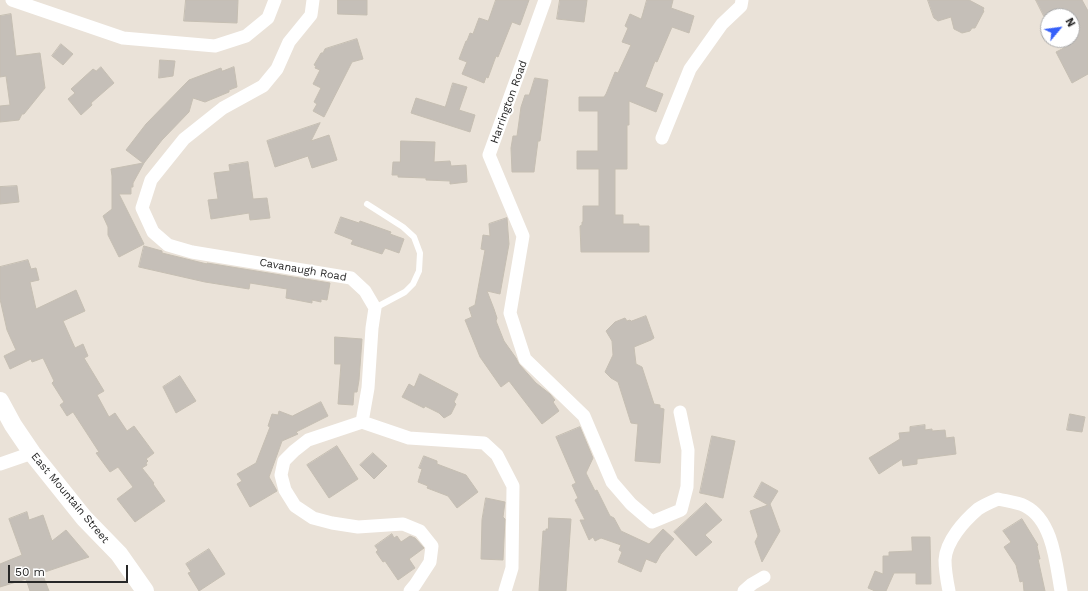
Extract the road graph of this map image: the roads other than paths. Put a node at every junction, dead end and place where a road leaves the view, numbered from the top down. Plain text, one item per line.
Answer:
1 (12, 0) edge
2 (274, 0) edge
3 (313, 0) edge
4 (545, 0) edge
5 (742, 0) edge
6 (662, 138) dead end
7 (366, 204) dead end
8 (375, 308) junction
9 (0, 401) edge
10 (680, 412) dead end
11 (362, 422) junction
12 (32, 453) junction
13 (0, 464) edge
14 (764, 577) dead end
15 (145, 591) edge
16 (410, 591) edge
17 (505, 591) edge
18 (744, 591) edge
19 (949, 591) edge
20 (1061, 591) edge

1 - 2 street
3 - 8 street, Cavanaugh Road
4 - 10 street, Harrington Road
5 - 6 street
7 - 8 lane
8 - 11 street
9 - 12 street, East Mountain Street
11 - 16 street
11 - 17 street
12 - 13 street
12 - 15 street, East Mountain Street
14 - 18 street
19 - 20 street

